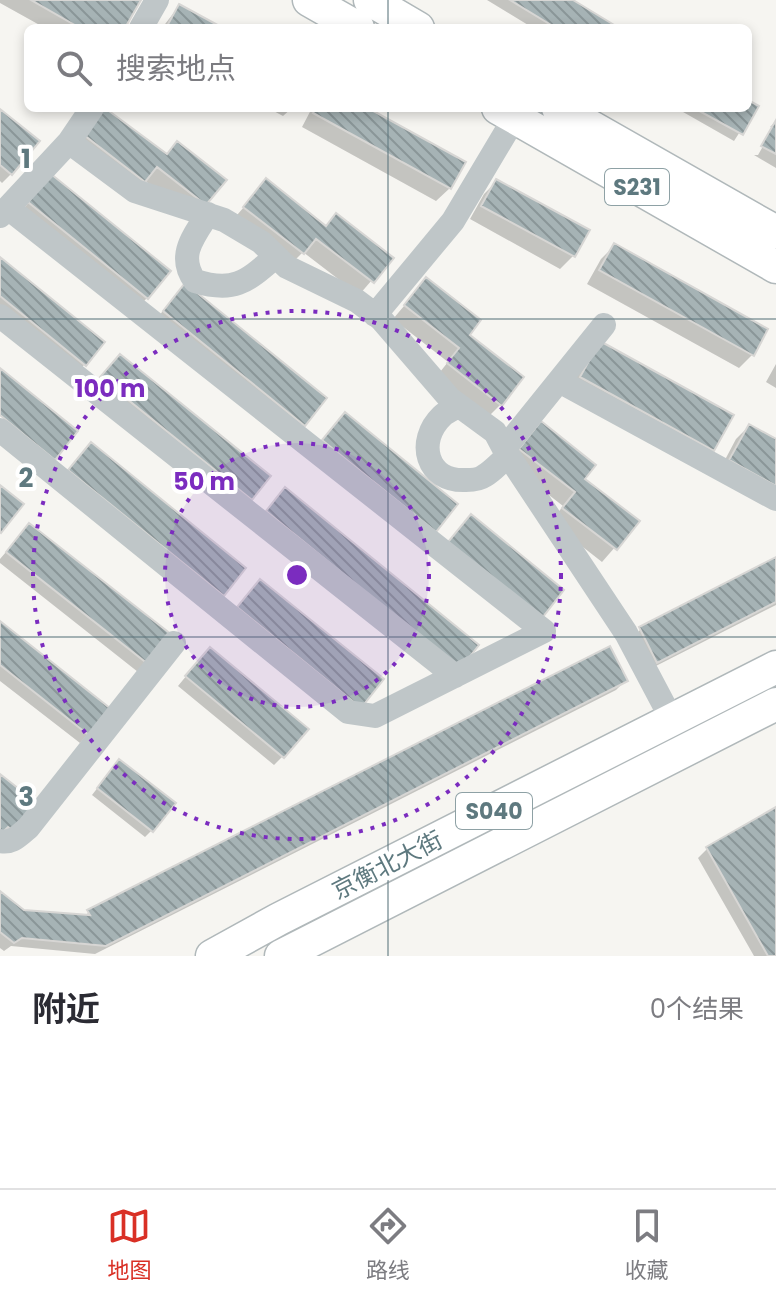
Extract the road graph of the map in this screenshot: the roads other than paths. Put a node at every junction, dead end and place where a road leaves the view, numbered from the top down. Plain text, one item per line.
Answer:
1 (157, 0) edge
2 (309, 0) edge
3 (370, 0) edge
4 (143, 24) edge
5 (351, 24) edge
6 (411, 24) edge
7 (89, 112) edge
8 (565, 112) edge
9 (507, 113) edge
10 (69, 142) junction
11 (4, 212) edge
12 (208, 214) junction
13 (776, 232) edge
14 (275, 257) junction
15 (776, 267) edge
16 (375, 315) junction
17 (0, 316) edge
18 (604, 325) dead end
19 (559, 381) junction
20 (458, 406) junction
21 (0, 430) edge
22 (506, 453) junction
23 (776, 499) edge
24 (174, 643) dead end
25 (776, 667) edge
26 (455, 676) junction
27 (776, 704) edge
28 (672, 720) junction
29 (0, 841) edge
30 (304, 951) edge
31 (212, 956) edge

1 - 4 lane
2 - 5 main road
3 - 6 main road
7 - 10 lane
8 - 13 main road, S231
9 - 15 main road, S231
9 - 16 lane
10 - 11 lane
10 - 12 lane
11 - 26 lane
12 - 14 lane
12 - 14 lane
14 - 16 lane
16 - 20 lane
17 - 26 lane
18 - 19 lane
19 - 22 lane
19 - 23 lane
20 - 22 lane
20 - 22 lane
21 - 26 lane
22 - 28 lane
24 - 29 lane
25 - 28 main road, 京衡北大街 / S040
27 - 30 main road, 京衡北大街 / S040
28 - 31 main road, 京衡北大街 / S040

